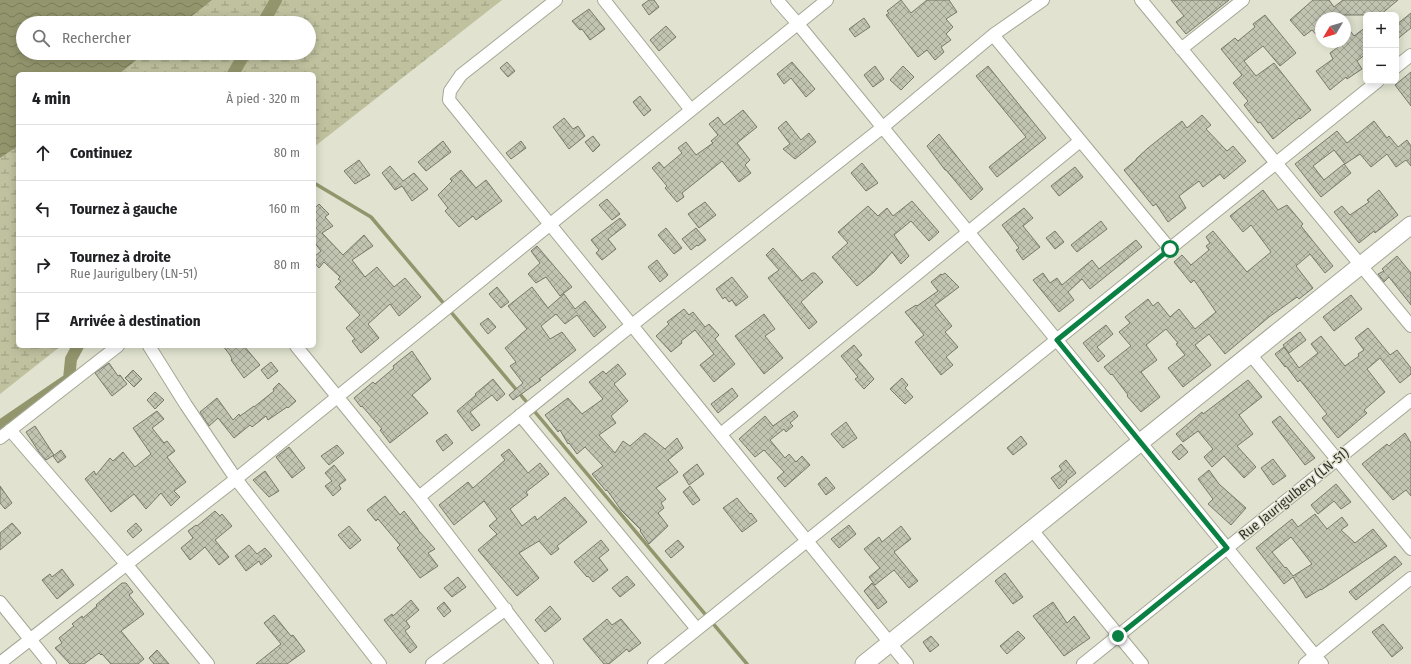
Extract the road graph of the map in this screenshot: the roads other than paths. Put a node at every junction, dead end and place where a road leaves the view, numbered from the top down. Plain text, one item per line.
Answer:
1 (556, 0) edge
2 (604, 0) edge
3 (777, 0) edge
4 (828, 0) edge
5 (1043, 0) edge
6 (1140, 0) edge
7 (1243, 0) edge
8 (798, 24) junction
9 (993, 35) junction
10 (1182, 49) junction
11 (1411, 55) edge
12 (1399, 65) edge
13 (1374, 84) edge
14 (691, 110) junction
15 (883, 127) junction
16 (1080, 141) junction
17 (1276, 163) junction
18 (550, 224) junction
19 (1411, 225) edge
20 (969, 232) junction
21 (1170, 249) junction
22 (1361, 265) junction
23 (632, 325) junction
24 (1411, 326) edge
25 (1057, 340) junction
26 (115, 348) edge
27 (150, 348) edge
28 (298, 348) edge
29 (1250, 354) junction
30 (337, 397) junction
31 (1411, 400) edge
32 (520, 416) junction
33 (10, 430) junction
34 (721, 434) junction
35 (0, 438) edge
36 (1141, 442) junction
37 (1337, 459) junction
38 (236, 479) junction
39 (419, 497) junction
40 (1032, 530) junction
41 (807, 540) junction
42 (1227, 548) junction
43 (1411, 548) edge
44 (126, 565) junction
45 (1411, 578) edge
46 (0, 602) edge
47 (506, 609) junction
48 (697, 629) junction
49 (1118, 636) junction
50 (31, 640) junction
51 (891, 644) junction
52 (1319, 660) edge
53 (0, 663) edge
54 (50, 664) edge
55 (208, 664) edge
56 (380, 664) edge
57 (432, 664) edge
58 (547, 664) edge
59 (654, 664) edge
60 (864, 664) edge
61 (907, 664) edge
62 (1083, 664) edge
63 (1142, 664) edge
64 (1305, 664) edge

1 - 18 street
2 - 14 street
3 - 8 street
4 - 8 street
5 - 9 street
6 - 10 street
7 - 10 street
8 - 14 street
8 - 15 street
9 - 15 street
9 - 16 street
10 - 17 street
11 - 12 street
13 - 17 street
14 - 18 street
15 - 20 street
15 - 23 street
16 - 20 street
16 - 21 street
17 - 21 street
17 - 22 street
18 - 23 street
18 - 30 street
19 - 22 street
20 - 25 street
20 - 34 street
21 - 25 street
22 - 24 street
22 - 29 street
23 - 32 street
23 - 34 street
25 - 36 street
25 - 41 street
26 - 33 street
27 - 38 street
28 - 30 street
29 - 36 street
29 - 37 street
30 - 38 street
30 - 39 street
31 - 37 street, Rue Jaurigulbery (LN-51)
32 - 39 street
32 - 48 street
33 - 35 street
33 - 44 street
34 - 41 street
36 - 40 street
36 - 42 street
37 - 42 street, Rue Jaurigulbery (LN-51)
37 - 43 street
38 - 44 street
38 - 56 street
39 - 47 street
40 - 49 street
40 - 51 street
41 - 48 street
41 - 51 street
42 - 49 street, Rue Jaurigulbery (LN-51)
42 - 52 street
44 - 50 street
44 - 55 street
45 - 52 street
46 - 50 street
47 - 57 street
47 - 58 street
48 - 59 street
49 - 62 street, Rue Jaurigulbery (LN-51)
49 - 63 street
50 - 53 street
50 - 54 street
51 - 60 street
51 - 61 street
52 - 64 street

